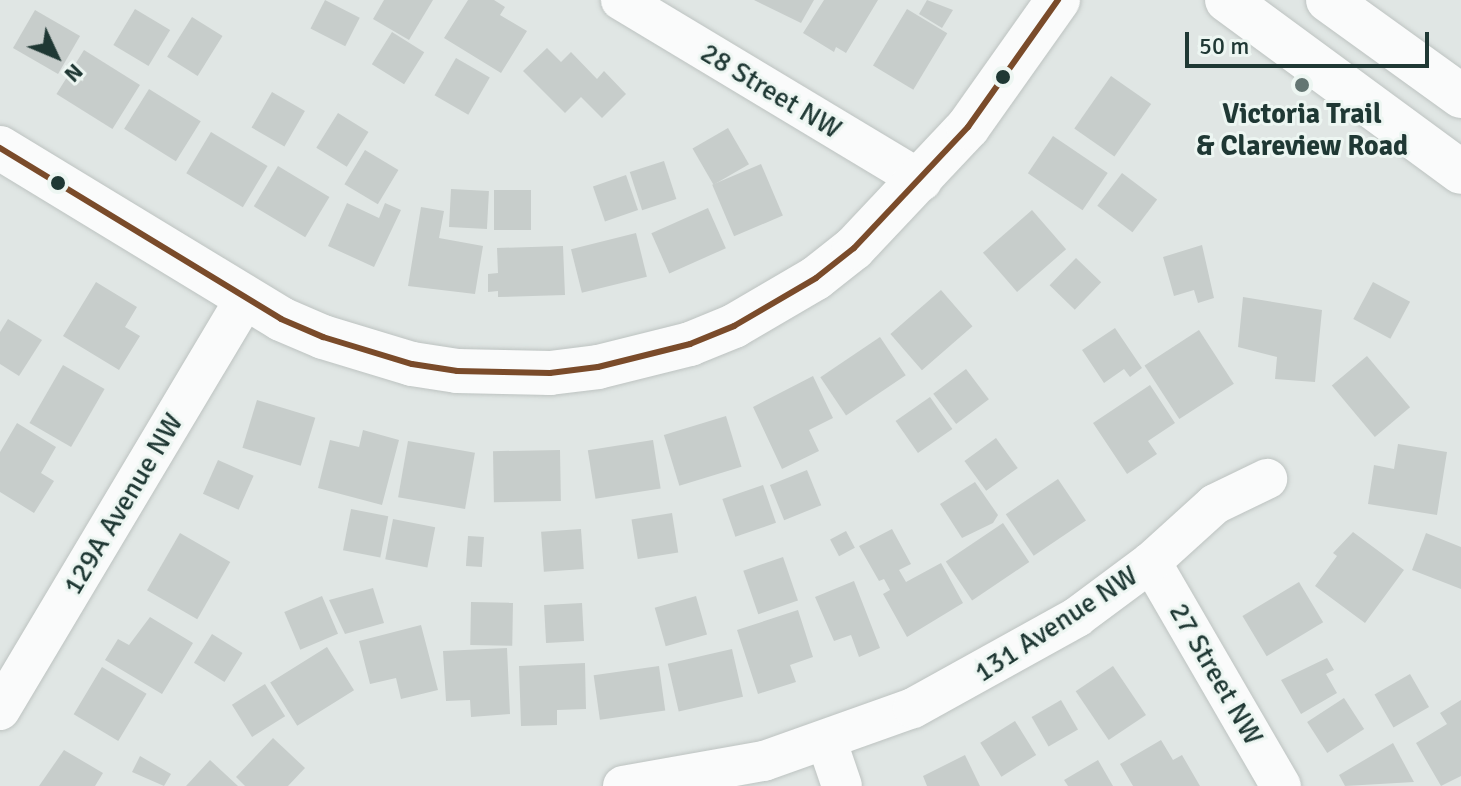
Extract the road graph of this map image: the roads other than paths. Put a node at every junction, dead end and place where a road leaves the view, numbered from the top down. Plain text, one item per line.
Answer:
1 (621, 0) edge
2 (1058, 0) edge
3 (1227, 0) edge
4 (1328, 0) edge
5 (1461, 96) edge
6 (0, 148) edge
7 (1461, 172) edge
8 (922, 181) junction
9 (246, 298) junction
10 (1267, 479) dead end
11 (1151, 562) junction
12 (0, 710) edge
13 (827, 742) junction
14 (623, 786) edge
15 (842, 786) edge
16 (1281, 786) edge

1 - 8 street, 28 Street NW
2 - 8 street
3 - 7 street
4 - 5 street
6 - 9 street
8 - 9 street
9 - 12 street, 129A Avenue NW
10 - 11 street, 131 Avenue NW
11 - 13 street, 131 Avenue NW
11 - 16 street, 27 Street NW
13 - 14 street, 131 Avenue NW
13 - 15 street

